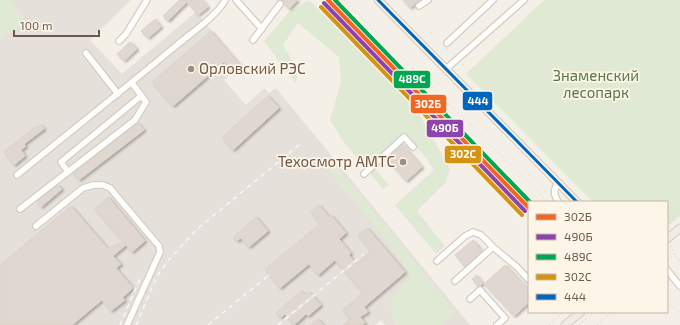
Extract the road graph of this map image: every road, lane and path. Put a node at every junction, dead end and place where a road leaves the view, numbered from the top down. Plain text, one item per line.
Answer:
1 (147, 0) edge
2 (225, 0) edge
3 (236, 0) edge
4 (344, 0) edge
5 (378, 0) edge
6 (428, 0) edge
7 (493, 0) edge
8 (524, 0) edge
9 (280, 4) dead end
10 (419, 6) dead end
11 (262, 29) junction
12 (253, 40) dead end
13 (119, 41) dead end
14 (447, 43) dead end
15 (86, 53) dead end
16 (446, 70) junction
17 (132, 83) junction
18 (118, 94) junction
19 (142, 96) junction
20 (414, 147) dead end
21 (68, 172) junction
22 (364, 174) dead end
23 (17, 175) dead end
24 (558, 183) junction
25 (547, 201) edge
26 (558, 201) edge
27 (576, 201) edge
28 (680, 208) edge
29 (20, 209) dead end
30 (36, 226) dead end
31 (668, 226) edge
32 (680, 228) edge
33 (668, 238) edge
34 (671, 246) dead end
35 (493, 247) junction
36 (674, 254) junction
37 (668, 260) dead end
38 (437, 261) dead end
39 (680, 262) edge
40 (668, 271) edge
41 (528, 279) edge
42 (454, 281) dead end
43 (680, 286) edge
44 (470, 299) dead end
45 (668, 303) edge
46 (680, 312) edge
47 (563, 313) edge
48 (580, 313) edge
49 (593, 313) edge
50 (611, 313) edge
51 (127, 325) edge
52 (497, 325) edge
53 (549, 325) edge
54 (565, 325) edge
55 (579, 325) edge
56 (597, 325) edge

1 - 13 street
2 - 17 street
3 - 11 street
4 - 25 path
5 - 16 main road
6 - 10 street
7 - 14 street
8 - 16 street
9 - 11 street
11 - 12 street
15 - 18 street
16 - 24 main road
17 - 18 street
17 - 19 street
18 - 23 street
19 - 21 street
19 - 21 street
20 - 22 street
21 - 29 street
24 - 26 street
24 - 27 main road
28 - 31 path
30 - 51 street
32 - 33 main road
34 - 36 path
35 - 38 street
35 - 41 street
35 - 42 street
36 - 37 path
36 - 39 path
40 - 43 street
44 - 52 street
45 - 46 path
47 - 53 path
48 - 54 main road
49 - 55 path
50 - 56 path

